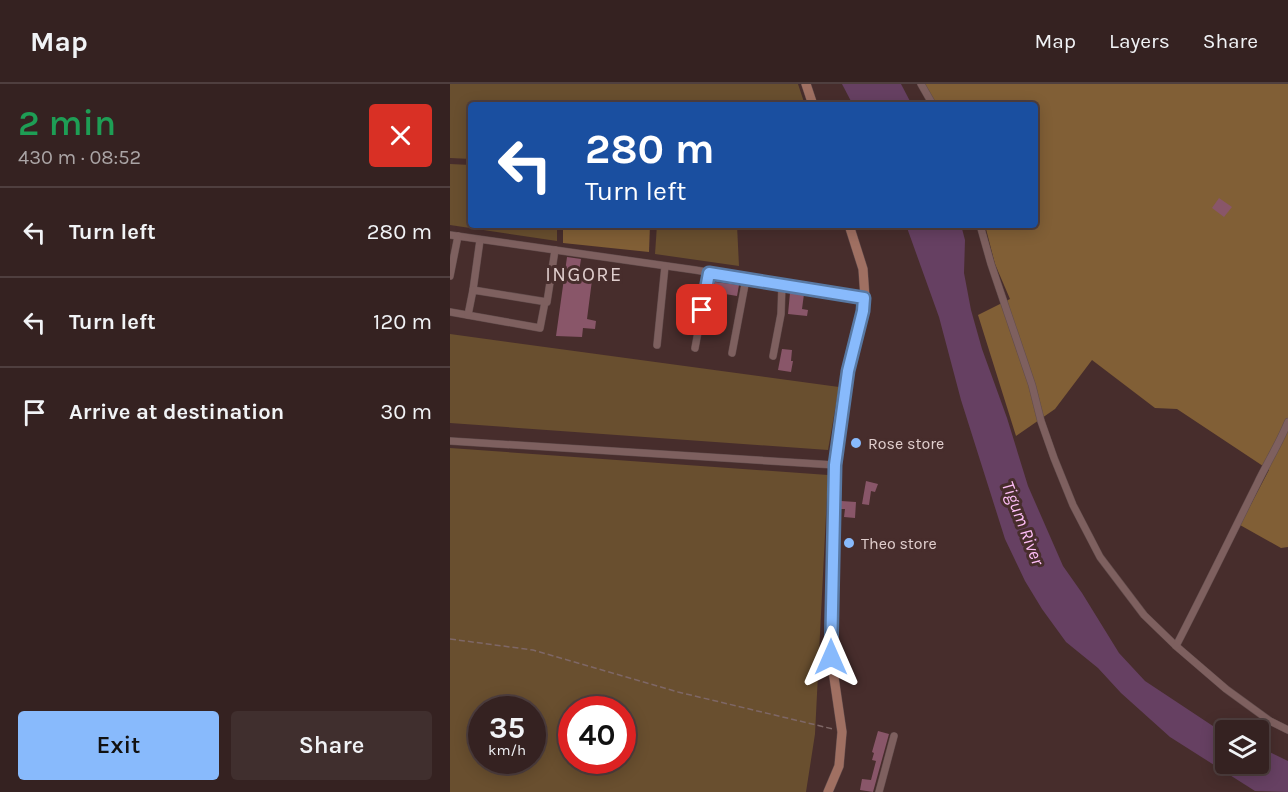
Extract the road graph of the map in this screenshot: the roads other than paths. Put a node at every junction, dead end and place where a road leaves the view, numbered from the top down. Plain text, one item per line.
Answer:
1 (806, 84) edge
2 (921, 84) edge
3 (812, 102) edge
4 (931, 102) edge
5 (850, 228) edge
6 (981, 228) edge
7 (454, 235) edge
8 (480, 240) junction
9 (555, 250) junction
10 (665, 266) junction
11 (709, 273) junction
12 (450, 276) edge
13 (746, 279) junction
14 (782, 284) junction
15 (473, 290) junction
16 (864, 298) junction
17 (545, 302) junction
18 (450, 312) edge
19 (468, 315) junction
20 (657, 345) dead end
21 (695, 348) dead end
22 (732, 353) dead end
23 (773, 356) dead end
24 (1288, 422) edge
25 (450, 441) edge
26 (835, 465) junction
27 (1176, 645) junction
28 (1288, 730) edge
29 (894, 735) dead end
30 (828, 792) edge
31 (879, 792) edge

1 - 3 street
2 - 4 street
5 - 16 street
6 - 27 street
7 - 8 street
7 - 12 street
8 - 9 street
8 - 15 street
9 - 10 street
9 - 17 street
10 - 11 street
10 - 20 street
11 - 13 street
11 - 21 street
13 - 14 street
13 - 22 street
14 - 16 street
14 - 23 street
15 - 17 street
15 - 19 street
16 - 26 street
17 - 19 street
18 - 19 street
24 - 27 street
25 - 26 street
26 - 30 street
27 - 28 street
29 - 31 street

